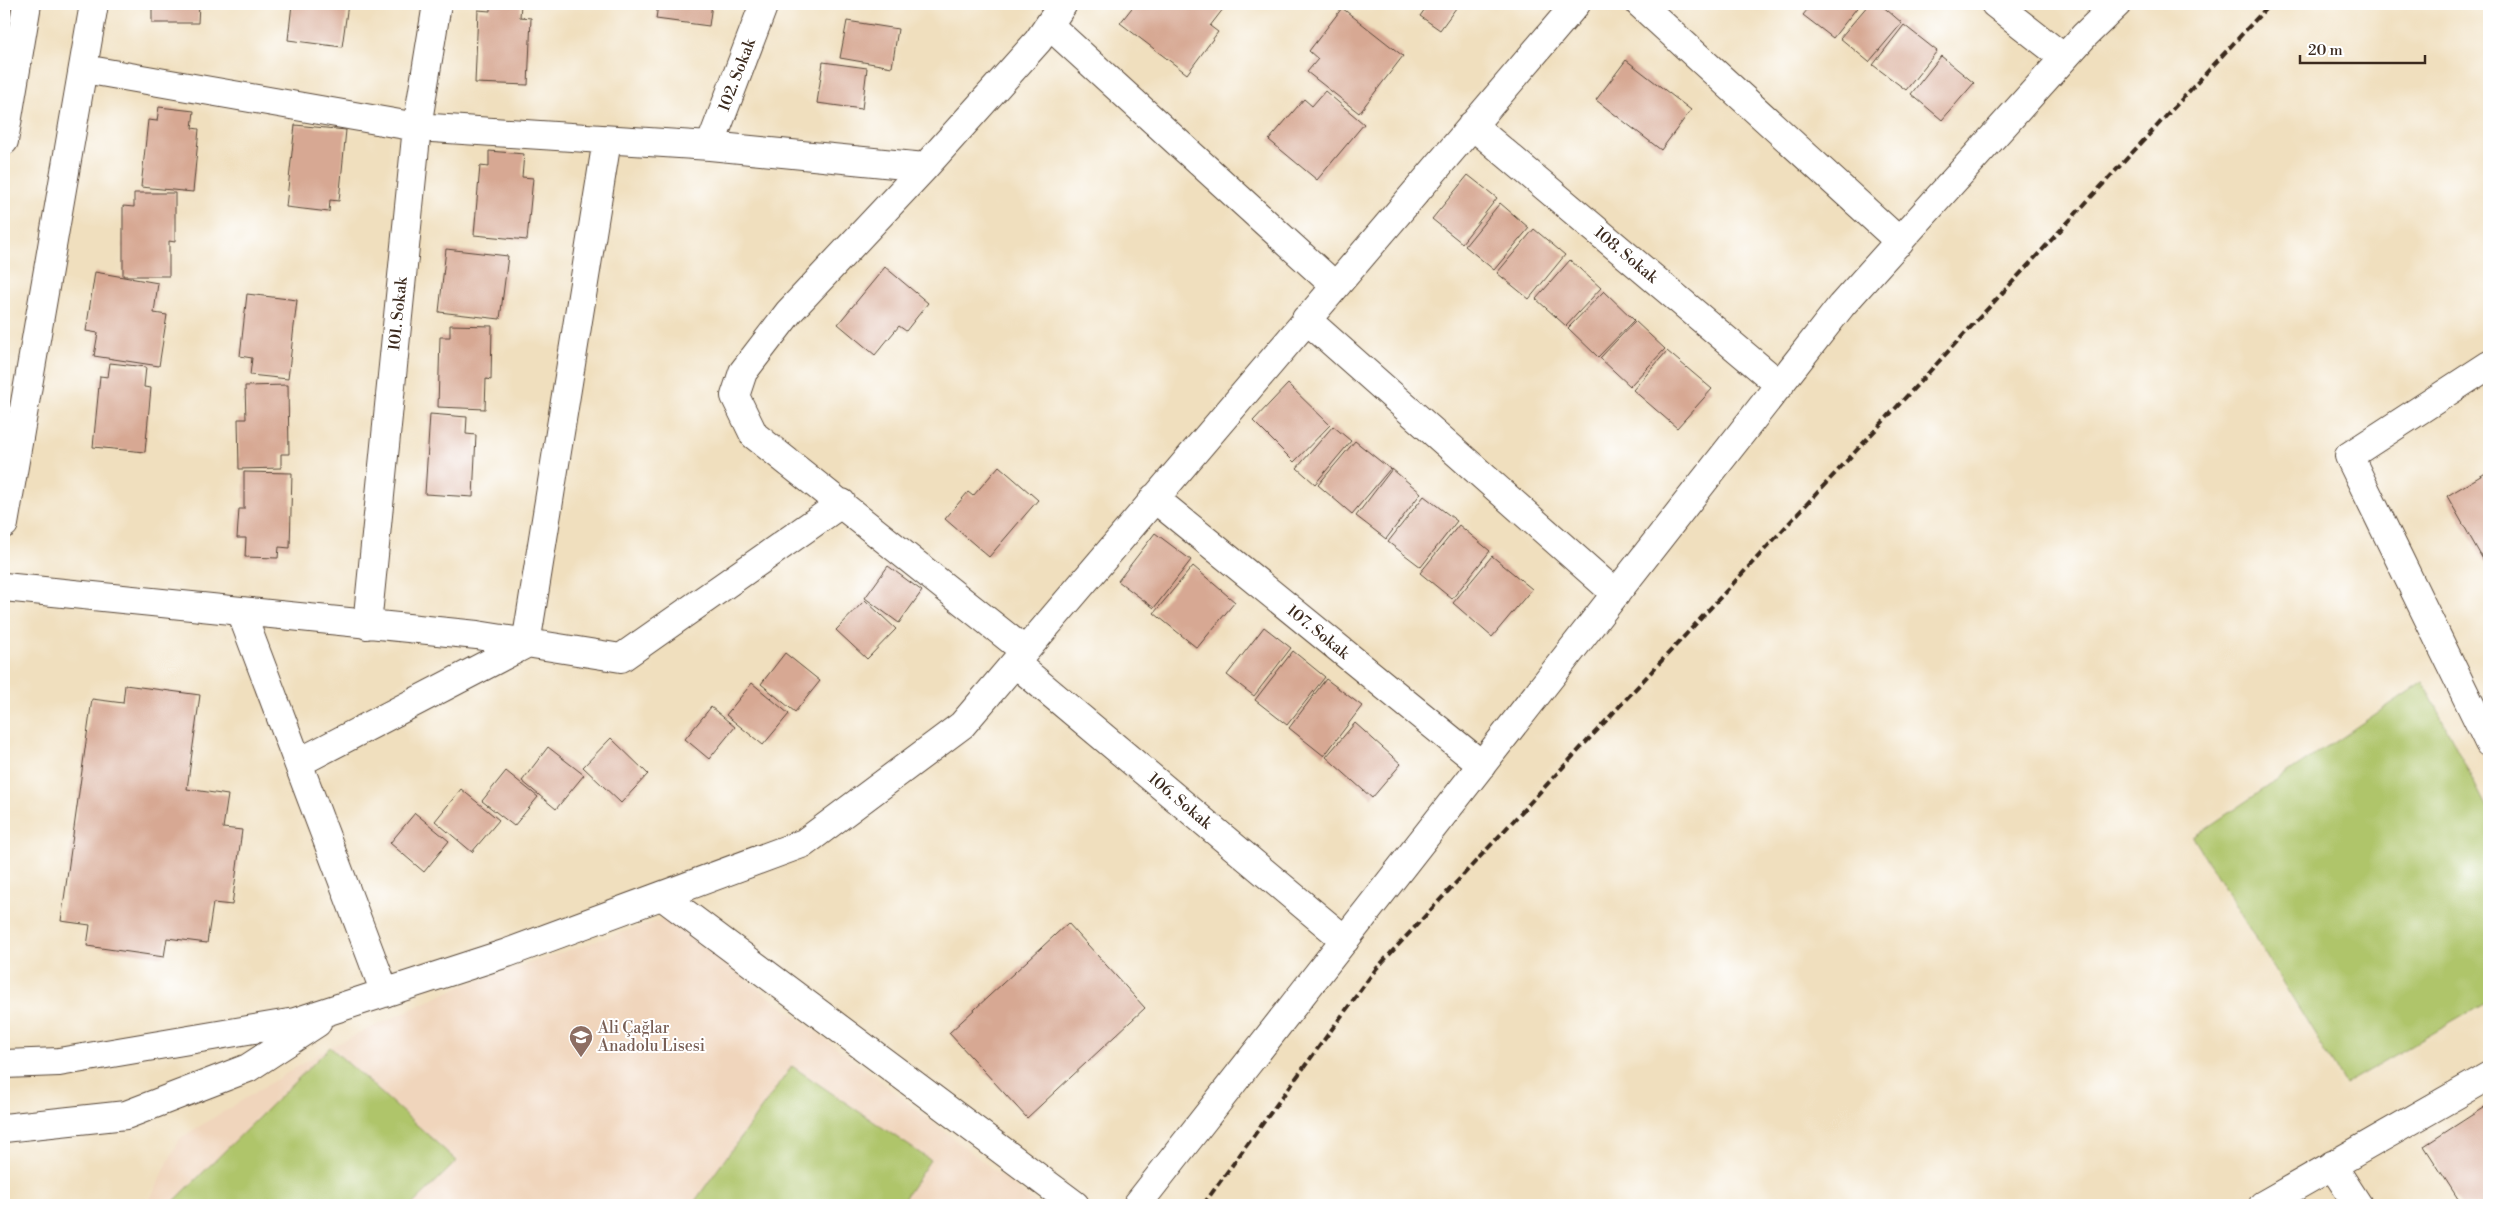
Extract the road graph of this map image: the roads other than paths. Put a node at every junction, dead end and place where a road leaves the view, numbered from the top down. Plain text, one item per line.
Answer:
1 (27, 4) edge
2 (94, 4) edge
3 (437, 4) edge
4 (764, 4) edge
5 (1576, 4) edge
6 (1640, 4) edge
7 (1995, 4) edge
8 (2115, 4) edge
9 (1056, 14) edge
10 (2064, 58) junction
11 (84, 69) junction
12 (1472, 125) junction
13 (417, 127) junction
14 (607, 140) junction
15 (4, 141) edge
16 (710, 146) junction
17 (925, 167) junction
18 (1900, 242) junction
19 (1334, 285) junction
20 (1306, 318) junction
21 (2489, 365) edge
22 (1780, 385) junction
23 (1154, 498) junction
24 (842, 503) junction
25 (4, 524) edge
26 (4, 587) edge
27 (1616, 594) junction
28 (241, 612) junction
29 (367, 625) junction
30 (526, 644) junction
31 (1020, 657) junction
32 (2489, 743) edge
33 (298, 763) junction
34 (1482, 765) junction
35 (662, 896) junction
36 (1345, 940) junction
37 (384, 993) junction
38 (343, 1006) junction
39 (4, 1064) edge
40 (2489, 1076) edge
41 (4, 1128) edge
42 (2332, 1166) junction
43 (1075, 1205) edge
44 (1137, 1205) edge
45 (2263, 1205) edge
46 (2358, 1205) edge

1 - 15 street
2 - 11 street
3 - 13 street, 101. Sokak
4 - 16 street, 102. Sokak
5 - 12 street
6 - 18 street
7 - 10 street
8 - 10 street
9 - 17 street, 106. Sokak
9 - 19 street
10 - 18 street
11 - 13 street
11 - 25 street
12 - 19 street
12 - 22 street, 108. Sokak
13 - 14 street
13 - 29 street, 101. Sokak
14 - 16 street
14 - 30 street
16 - 17 street
17 - 24 street, 106. Sokak
18 - 22 street
19 - 20 street
20 - 23 street
20 - 27 street
21 - 32 street
22 - 27 street
23 - 31 street
23 - 34 street, 107. Sokak
24 - 30 street
24 - 31 street, 106. Sokak
26 - 28 street
27 - 34 street
28 - 29 street
28 - 33 street
29 - 30 street
30 - 33 street
31 - 35 street
31 - 36 street, 106. Sokak
33 - 37 street
34 - 36 street
35 - 37 street
35 - 43 street
36 - 44 street
37 - 38 street
38 - 39 street
38 - 41 street
40 - 42 street
42 - 45 street
42 - 46 street

